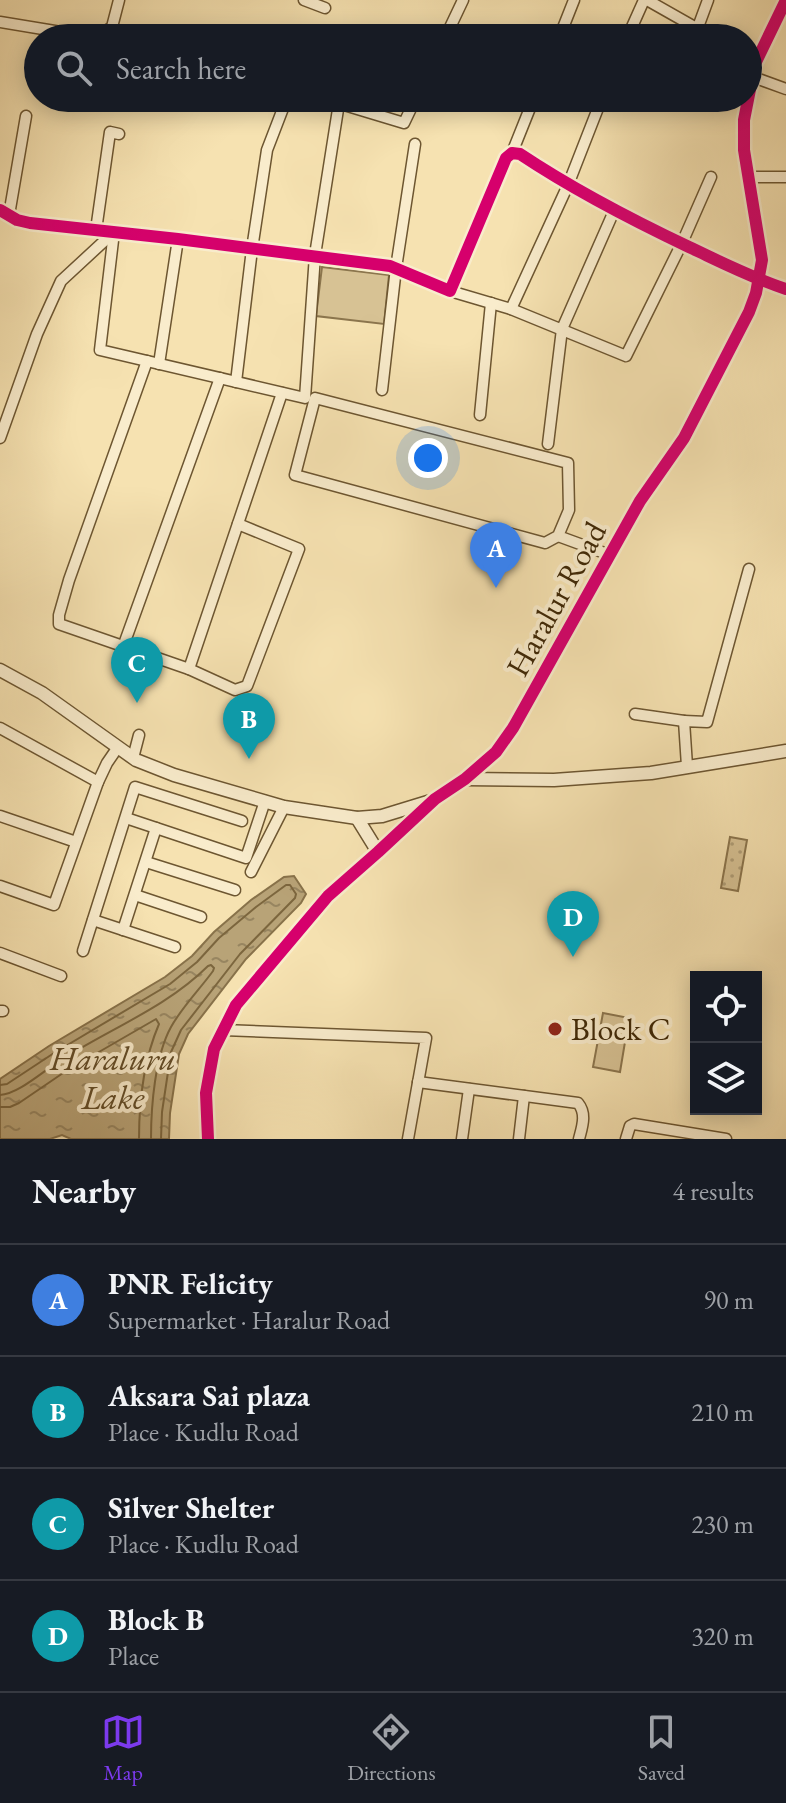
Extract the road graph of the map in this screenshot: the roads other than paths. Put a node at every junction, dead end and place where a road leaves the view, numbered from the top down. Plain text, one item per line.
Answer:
1 (119, 0) edge
2 (304, 0) edge
3 (463, 0) edge
4 (574, 0) edge
5 (646, 0) edge
6 (708, 0) edge
7 (786, 0) edge
8 (325, 8) dead end
9 (781, 19) edge
10 (0, 22) edge
11 (113, 24) edge
12 (452, 24) edge
13 (565, 24) edge
14 (634, 24) edge
15 (682, 24) edge
16 (699, 24) edge
17 (24, 26) edge
18 (762, 50) edge
19 (762, 73) edge
20 (786, 89) edge
21 (282, 112) edge
22 (338, 112) edge
23 (368, 112) edge
24 (409, 112) edge
25 (528, 112) edge
26 (597, 112) edge
27 (745, 112) edge
28 (26, 116) dead end
29 (119, 134) dead end
30 (415, 144) dead end
31 (512, 153) junction
32 (711, 177) dead end
33 (749, 177) junction
34 (786, 177) edge
35 (568, 185) junction
36 (614, 211) junction
37 (4, 212) edge
38 (96, 230) junction
39 (114, 232) junction
40 (178, 239) junction
41 (682, 243) junction
42 (252, 249) junction
43 (315, 255) junction
44 (396, 268) junction
45 (759, 280) junction
46 (786, 289) edge
47 (450, 291) junction
48 (491, 303) junction
49 (511, 309) junction
50 (562, 329) junction
51 (147, 361) junction
52 (159, 364) junction
53 (220, 378) junction
54 (236, 382) junction
55 (382, 390) dead end
56 (282, 393) junction
57 (480, 415) dead end
58 (0, 438) edge
59 (548, 444) dead end
60 (238, 524) junction
61 (558, 536) junction
62 (610, 555) junction
63 (749, 569) dead end
64 (123, 647) junction
65 (189, 669) junction
66 (0, 670) edge
67 (635, 714) dead end
68 (684, 721) junction
69 (0, 728) edge
70 (139, 735) dead end
71 (118, 747) junction
72 (786, 751) edge
73 (133, 758) junction
74 (687, 766) junction
75 (465, 779) junction
76 (98, 782) junction
77 (435, 799) junction
78 (265, 801) junction
79 (284, 807) junction
80 (0, 816) edge
81 (126, 818) junction
82 (357, 818) junction
83 (242, 821) dead end
84 (156, 828) junction
85 (76, 842) junction
86 (378, 852) junction
87 (146, 862) junction
88 (251, 872) dead end
89 (0, 886) edge
90 (235, 890) dead end
91 (135, 895) junction
92 (201, 917) dead end
93 (93, 920) junction
94 (123, 930) junction
95 (175, 947) dead end
96 (83, 951) dead end
97 (0, 953) edge
98 (61, 976) dead end
99 (223, 1030) junction
100 (418, 1082) junction
101 (469, 1089) junction
102 (524, 1096) junction
103 (696, 1137) edge
104 (208, 1139) edge
105 (408, 1139) edge
106 (462, 1139) edge
107 (519, 1139) edge
108 (579, 1139) edge
109 (626, 1139) edge
110 (726, 1139) edge

1 - 11 street
2 - 8 street
3 - 12 street
4 - 13 street
5 - 14 street
5 - 15 street
6 - 16 street
7 - 9 street, Haralur Road
9 - 18 street, Haralur Road
10 - 17 street
19 - 20 street
21 - 42 street
22 - 43 street
23 - 24 street
25 - 31 street
26 - 35 street
27 - 33 street, Haralur Road
28 - 37 street
29 - 38 street
30 - 44 street
31 - 35 street
31 - 47 street
32 - 41 street
33 - 34 street
33 - 45 street, Haralur Road
35 - 36 street
35 - 49 street
36 - 41 street
36 - 50 street
37 - 38 street
38 - 39 street
39 - 40 street
39 - 51 street
39 - 58 street
40 - 42 street
40 - 52 street
41 - 45 street
41 - 50 street
42 - 43 street
42 - 54 street
43 - 44 street
43 - 56 street
44 - 47 street
44 - 55 street
45 - 46 street
45 - 62 street, Haralur Road
47 - 48 street
48 - 49 street
48 - 57 street
49 - 50 street
50 - 59 street
51 - 52 street
51 - 64 street
52 - 53 street
53 - 54 street
53 - 64 street
54 - 56 street
56 - 60 street
60 - 65 street
60 - 65 street
61 - 61 street
61 - 62 street
62 - 75 street, Haralur Road
63 - 68 street
64 - 65 street
66 - 71 street
67 - 68 street
68 - 74 street
69 - 76 street
70 - 73 street
71 - 73 street
71 - 76 street
72 - 74 street
73 - 78 street
74 - 75 street
75 - 77 street, Haralur Road
76 - 85 street
77 - 82 street
77 - 86 street, Haralur Road
78 - 79 street
78 - 84 street
79 - 82 street
79 - 88 street
80 - 85 street
81 - 83 street
81 - 84 street
81 - 93 street
82 - 86 street
84 - 87 street
85 - 89 street
86 - 99 street, Haralur Road
87 - 90 street
87 - 91 street
91 - 92 street
91 - 94 street
93 - 94 street
93 - 96 street
94 - 95 street
97 - 98 street
99 - 100 street
99 - 104 street, Haralur Road
100 - 101 street
100 - 105 street
101 - 102 street
101 - 106 street
102 - 107 street
102 - 108 street
103 - 109 street
103 - 110 street

